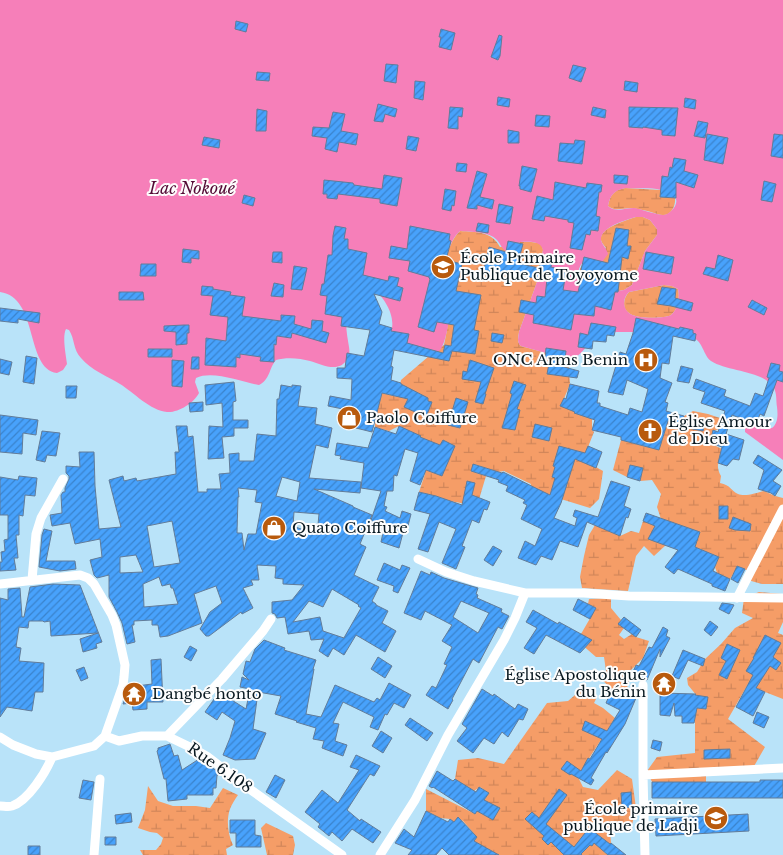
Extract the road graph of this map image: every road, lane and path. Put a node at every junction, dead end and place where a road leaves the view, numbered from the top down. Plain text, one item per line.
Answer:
1 (63, 479) dead end
2 (783, 509) edge
3 (418, 560) dead end
4 (32, 580) junction
5 (0, 584) edge
6 (525, 593) junction
7 (737, 598) junction
8 (783, 598) edge
9 (271, 618) dead end
10 (644, 685) dead end
11 (105, 736) junction
12 (167, 736) junction
13 (0, 737) edge
14 (52, 757) junction
15 (783, 768) edge
16 (643, 774) junction
17 (100, 779) dead end
18 (0, 806) edge
19 (94, 855) edge
20 (342, 855) edge
21 (380, 855) edge
22 (645, 855) edge

1 - 4 street
2 - 7 street
3 - 6 street
4 - 5 street
4 - 11 street
6 - 7 street
6 - 21 street
7 - 8 street
9 - 12 street
10 - 16 street
11 - 12 street, Rue 6.108
11 - 14 street
12 - 20 street, Rue 6.108
13 - 14 street
14 - 18 street
15 - 16 street
16 - 22 street
17 - 19 street

